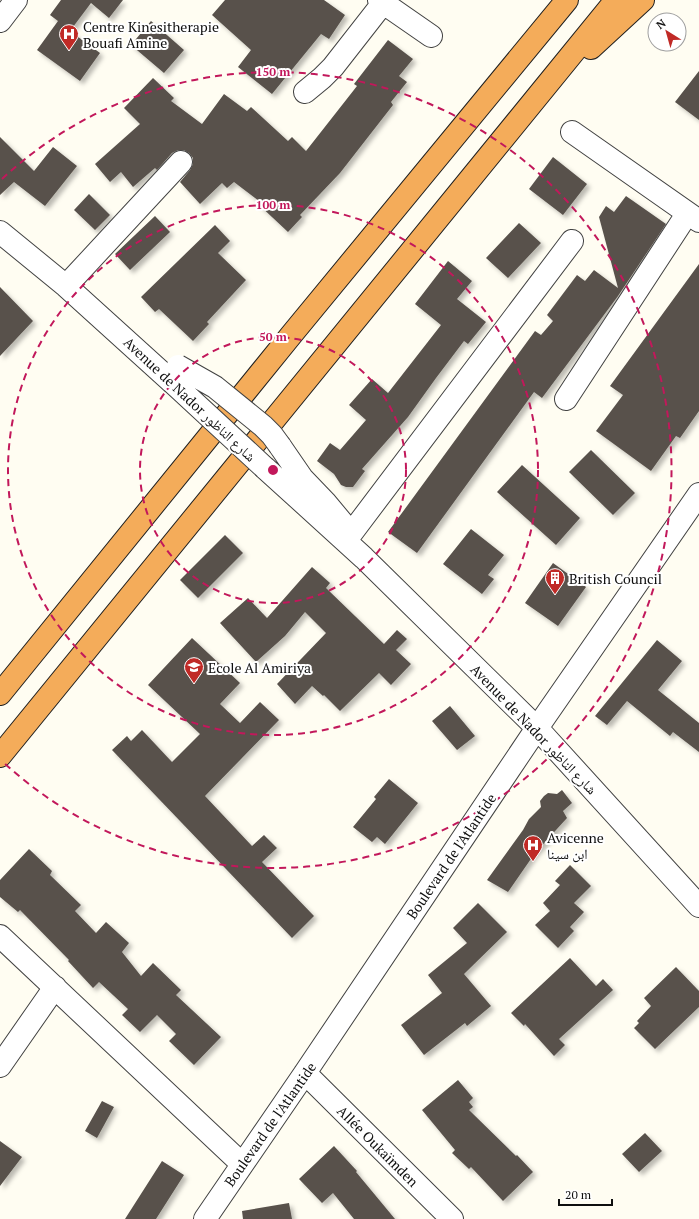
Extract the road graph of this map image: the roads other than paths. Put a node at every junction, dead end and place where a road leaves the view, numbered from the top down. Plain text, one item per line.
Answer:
1 (16, 0) edge
2 (549, 0) edge
3 (567, 0) edge
4 (616, 0) edge
5 (643, 0) edge
6 (381, 1) edge
7 (0, 21) edge
8 (431, 36) dead end
9 (305, 92) dead end
10 (528, 108) junction
11 (472, 116) junction
12 (572, 132) dead end
13 (181, 162) dead end
14 (693, 218) edge
15 (0, 232) edge
16 (572, 241) dead end
17 (68, 287) junction
18 (175, 374) junction
19 (566, 399) dead end
20 (699, 494) edge
21 (350, 535) junction
22 (364, 558) junction
23 (0, 694) edge
24 (537, 728) junction
25 (0, 756) edge
26 (699, 906) edge
27 (0, 936) edge
28 (55, 987) junction
29 (0, 1066) edge
30 (305, 1073) junction
31 (242, 1164) junction
32 (205, 1219) edge
33 (452, 1219) edge

1 - 7 street
2 - 11 highway
3 - 11 highway
4 - 10 highway
5 - 10 highway
6 - 8 street
6 - 9 street
10 - 25 highway
11 - 23 highway
12 - 14 street
13 - 17 street
14 - 19 street
15 - 17 street, Avenue de Nador شارع الناظور
16 - 21 street
17 - 18 street, Avenue de Nador شارع الناظور
18 - 21 street, Avenue de Nador شارع الناظور, bridge
18 - 22 street, Avenue de Nador شارع الناظور, bridge
20 - 24 street, Boulevard de l'Atlantide
21 - 22 street, Avenue de Nador شارع الناظور
22 - 24 street, Avenue de Nador شارع الناظور
24 - 26 street, Avenue de Nador شارع الناظور
24 - 30 street, Boulevard de l'Atlantide
27 - 28 street
28 - 29 street
28 - 31 street
30 - 31 street, Boulevard de l'Atlantide
30 - 33 street, Allée Oukaïmden
31 - 32 street, Boulevard de l'Atlantide

